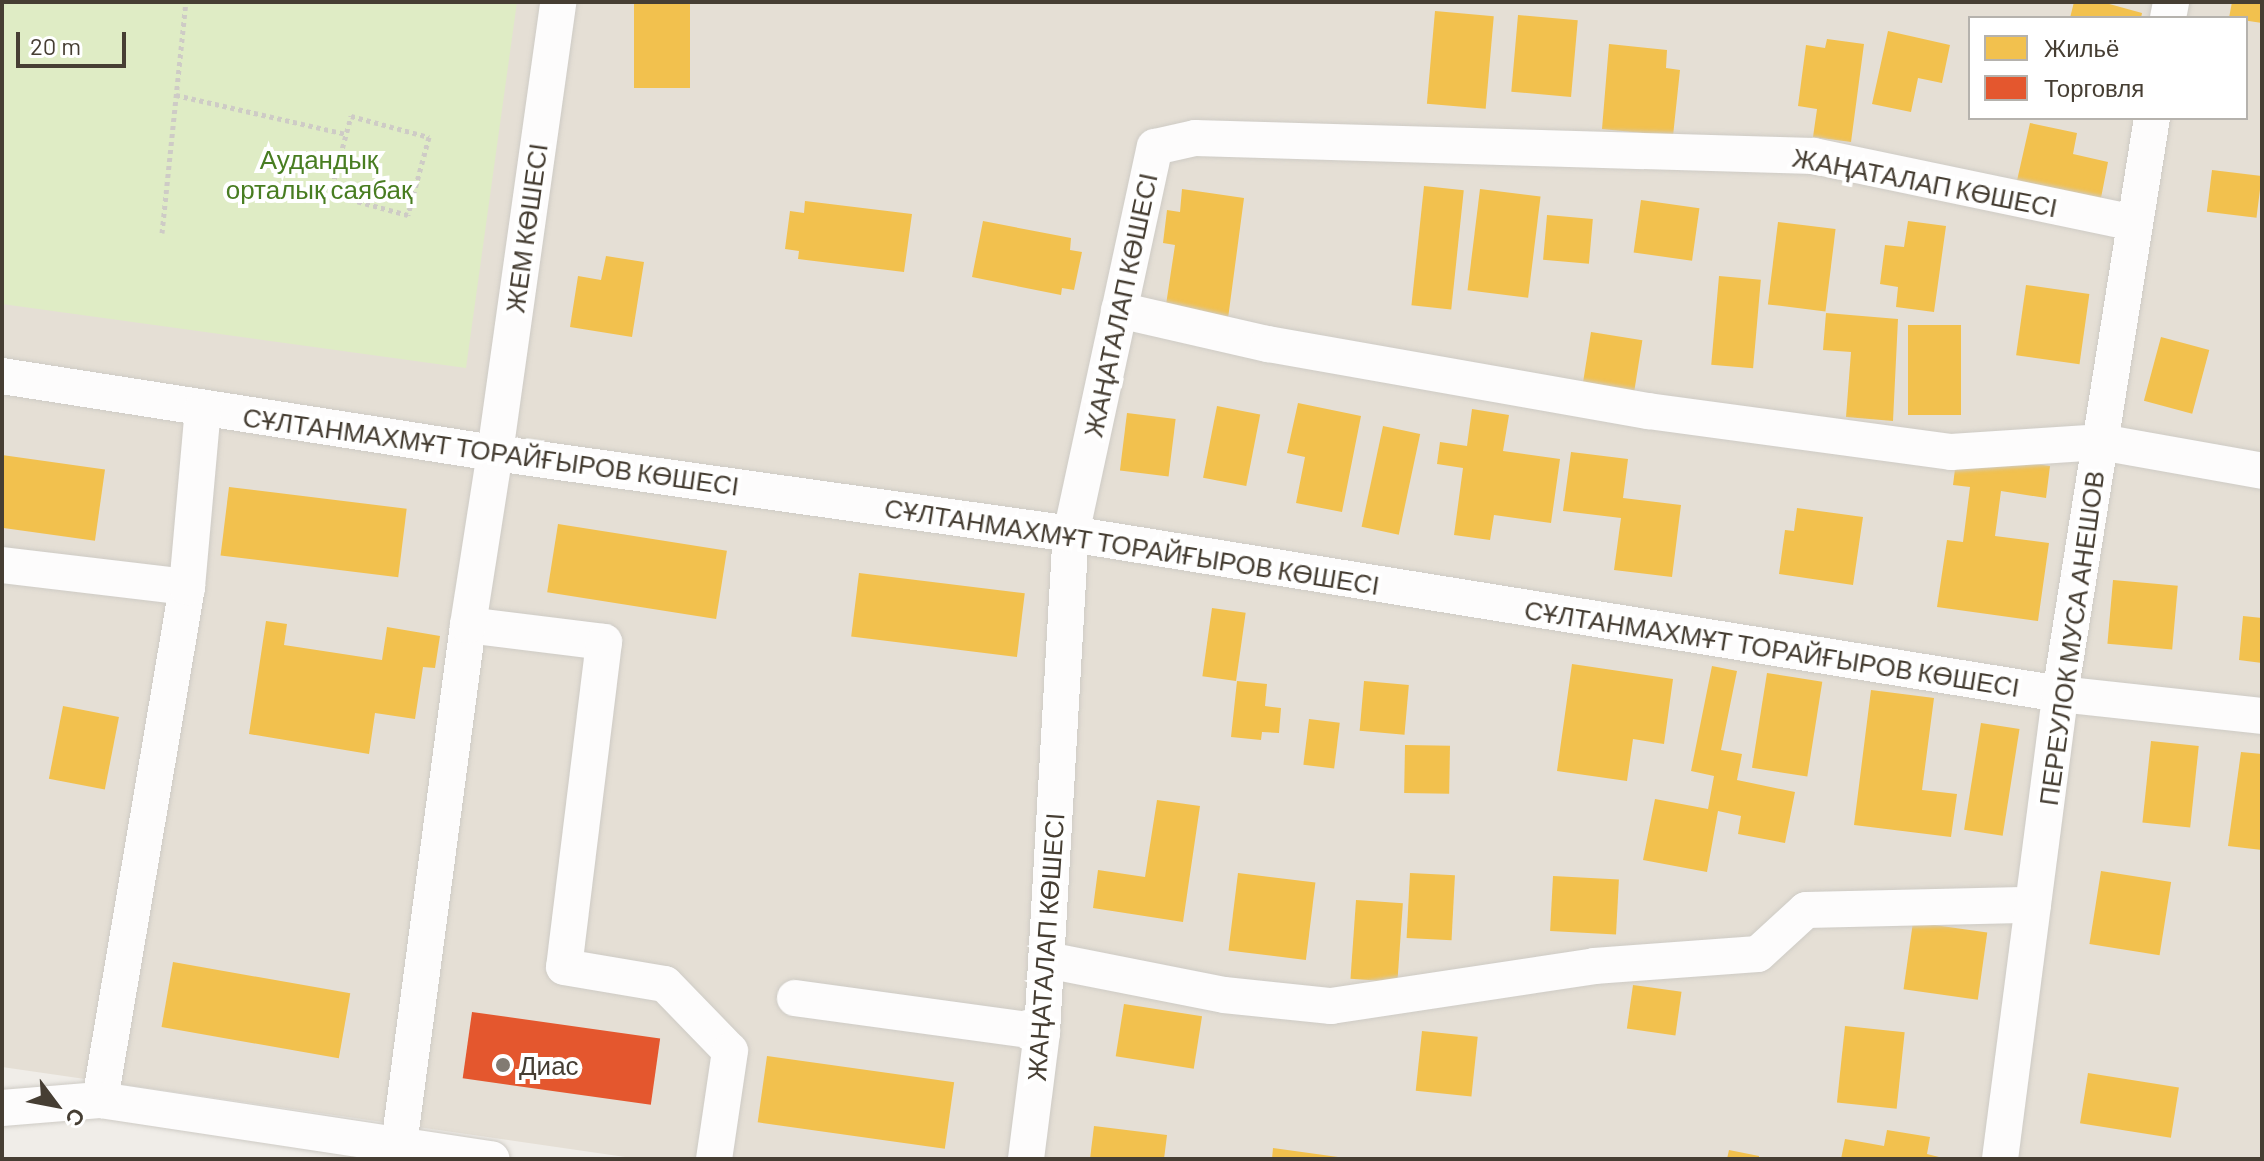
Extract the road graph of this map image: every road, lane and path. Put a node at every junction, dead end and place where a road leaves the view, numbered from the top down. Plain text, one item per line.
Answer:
1 (186, 2) edge
2 (558, 2) edge
3 (176, 95) junction
4 (2152, 120) edge
5 (346, 134) junction
6 (2134, 223) junction
7 (162, 233) dead end
8 (1119, 310) junction
9 (2, 376) edge
10 (203, 408) junction
11 (2100, 442) junction
12 (495, 453) junction
13 (2262, 471) edge
14 (1071, 534) junction
15 (2, 565) edge
16 (187, 587) junction
17 (468, 625) junction
18 (2060, 694) junction
19 (2262, 716) edge
20 (2033, 905) junction
21 (1047, 960) junction
22 (795, 998) dead end
23 (1042, 1032) junction
24 (100, 1100) junction
25 (2, 1108) edge
26 (399, 1145) junction
27 (492, 1159) edge
28 (714, 1159) edge
29 (1026, 1159) edge
30 (2000, 1159) edge

1 - 3 path
2 - 12 street, ЖЕМ КӨШЕСІ
3 - 5 path
3 - 7 path
4 - 6 street, ПЕРЕУЛОК МУСА АНЕШОВ
5 - 5 path
6 - 8 street, ЖАҢАТАЛАП КӨШЕСІ
6 - 11 street, ПЕРЕУЛОК МУСА АНЕШОВ
8 - 11 street
8 - 14 street, ЖАҢАТАЛАП КӨШЕСІ
9 - 10 street, СҰЛТАНМАХМҰТ ТОРАЙҒЫРОВ КӨШЕСІ
10 - 12 street, СҰЛТАНМАХМҰТ ТОРАЙҒЫРОВ КӨШЕСІ
10 - 16 street
11 - 13 street
11 - 18 street, ПЕРЕУЛОК МУСА АНЕШОВ
12 - 14 street, СҰЛТАНМАХМҰТ ТОРАЙҒЫРОВ КӨШЕСІ
12 - 17 street, ЖЕМ КӨШЕСІ
14 - 18 street, СҰЛТАНМАХМҰТ ТОРАЙҒЫРОВ КӨШЕСІ
14 - 21 street, ЖАҢАТАЛАП КӨШЕСІ
15 - 16 street
16 - 24 street
17 - 26 street, ЖЕМ КӨШЕСІ
17 - 28 street
18 - 19 street, СҰЛТАНМАХМҰТ ТОРАЙҒЫРОВ КӨШЕСІ
18 - 20 street, ПЕРЕУЛОК МУСА АНЕШОВ
20 - 21 street
20 - 30 street, ПЕРЕУЛОК МУСА АНЕШОВ
21 - 23 street, ЖАҢАТАЛАП КӨШЕСІ
22 - 23 street
23 - 29 street, ЖАҢАТАЛАП КӨШЕСІ
24 - 25 street
24 - 26 street
26 - 27 street

